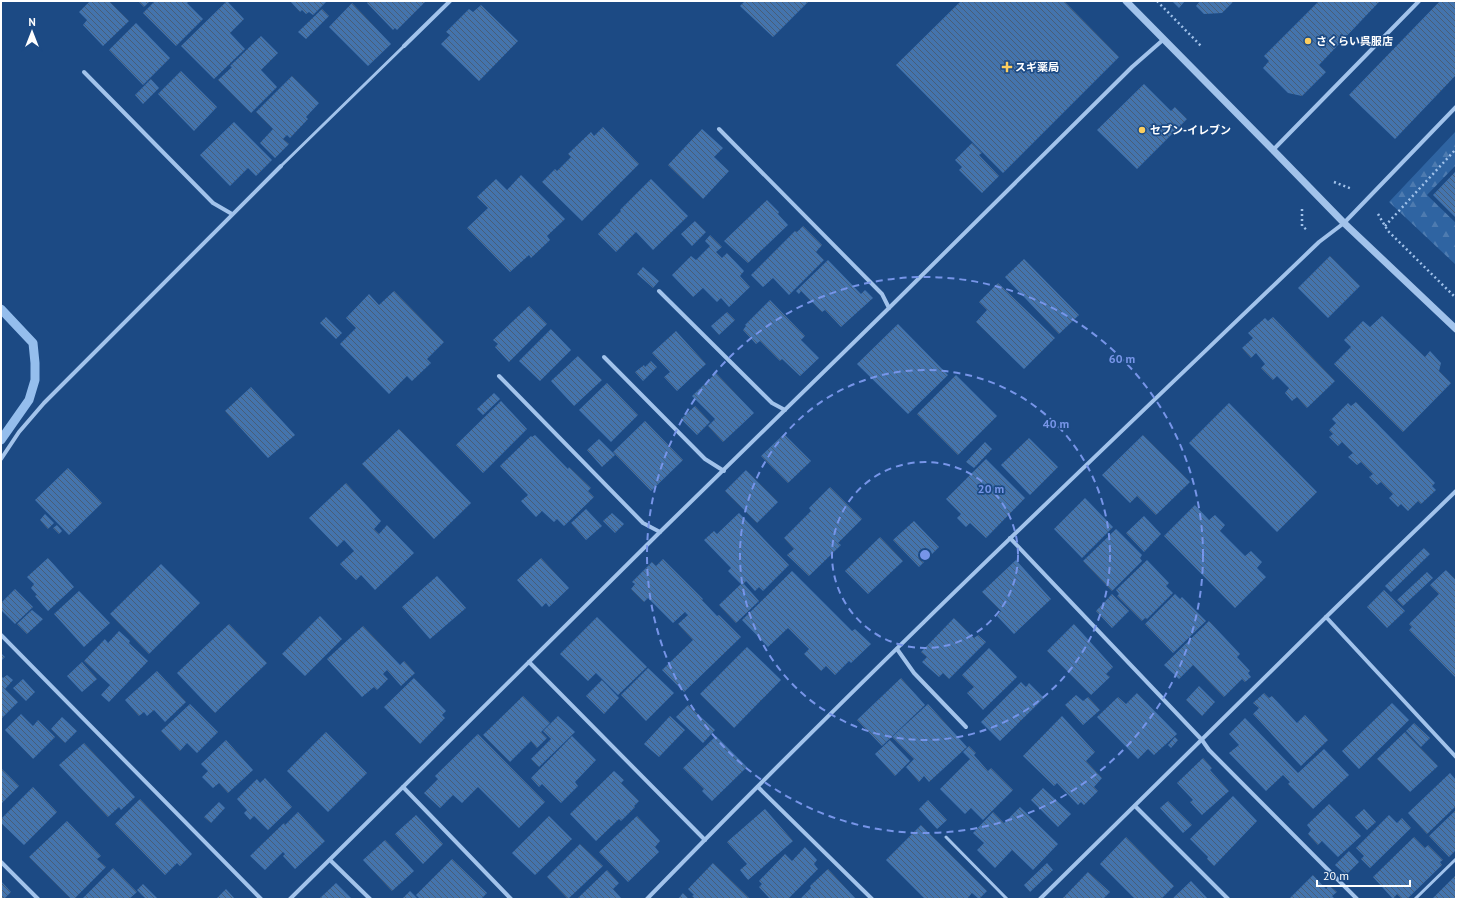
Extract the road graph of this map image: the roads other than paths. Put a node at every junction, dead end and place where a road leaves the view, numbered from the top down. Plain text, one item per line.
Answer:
1 (450, 1) edge
2 (1126, 1) edge
3 (1419, 1) edge
4 (1164, 39) junction
5 (404, 46) joint
6 (84, 72) dead end
7 (1456, 107) edge
8 (719, 129) dead end
9 (1273, 150) junction
10 (281, 166) joint
11 (232, 214) junction
12 (1344, 223) junction
13 (659, 291) dead end
14 (889, 308) junction
15 (1456, 329) edge
16 (604, 357) dead end
17 (499, 376) dead end
18 (785, 410) junction
19 (1, 459) edge
20 (724, 470) junction
21 (1456, 492) edge
22 (660, 532) junction
23 (1010, 538) junction
24 (1326, 617) junction
25 (1, 635) edge
26 (897, 649) junction
27 (529, 662) junction
28 (966, 727) dead end
29 (1202, 740) junction
30 (1456, 757) edge
31 (403, 787) junction
32 (758, 787) junction
33 (1135, 806) junction
34 (946, 838) dead end
35 (705, 840) junction
36 (1456, 859) edge
37 (330, 860) junction
38 (1, 862) edge
39 (38, 899) edge
40 (261, 899) edge
41 (290, 899) edge
42 (370, 899) edge
43 (511, 899) edge
44 (647, 899) edge
45 (872, 899) edge
46 (1007, 899) edge
47 (1040, 899) edge
48 (1228, 899) edge
49 (1357, 899) edge
50 (1415, 899) edge

1 - 5 street
2 - 4 street
3 - 9 street
4 - 9 street
4 - 14 street
5 - 10 lane
6 - 11 street
7 - 12 street
8 - 14 street
9 - 12 street
10 - 11 street
11 - 19 street
12 - 15 street
12 - 23 street
13 - 18 street
14 - 18 street
16 - 20 street
17 - 22 street
18 - 20 street
20 - 22 street
21 - 24 street
22 - 27 street
23 - 26 street
23 - 29 street
24 - 29 street
24 - 30 street
25 - 40 street
26 - 28 street
26 - 32 street
27 - 31 street
27 - 35 street
29 - 33 street
29 - 49 street
31 - 37 street
31 - 43 street
32 - 35 street
32 - 45 street
33 - 47 street
33 - 48 street
34 - 46 lane
35 - 44 street
36 - 50 lane
37 - 41 street
37 - 42 street
38 - 39 street

